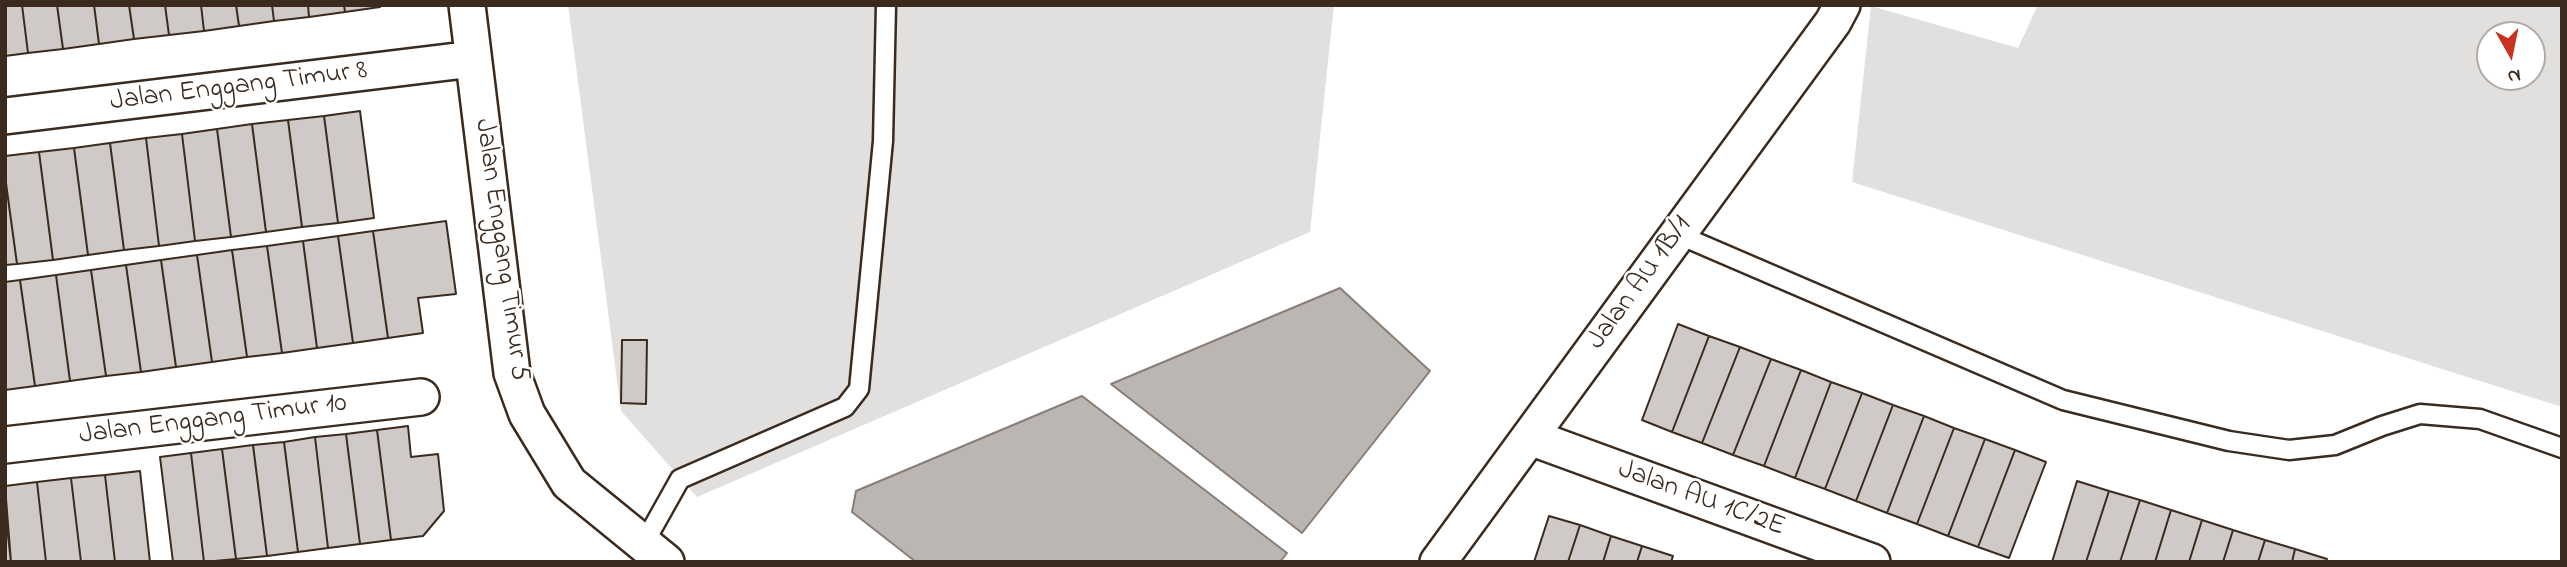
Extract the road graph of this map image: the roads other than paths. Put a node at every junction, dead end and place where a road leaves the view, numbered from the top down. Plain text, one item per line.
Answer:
1 (467, 5) edge
2 (886, 5) edge
3 (1842, 5) edge
4 (473, 59) junction
5 (5, 116) edge
6 (1677, 234) junction
7 (421, 397) dead end
8 (1530, 437) junction
9 (5, 445) edge
10 (2562, 448) edge
11 (654, 553) edge
12 (1815, 553) edge
13 (1438, 562) edge
14 (1872, 562) edge

1 - 4 street, Jalan Enggang Timur 5
2 - 11 lane
3 - 6 street, Jalan AU 1B/1
4 - 5 street, Jalan Enggang Timur 8
4 - 11 street, Jalan Enggang Timur 5
6 - 8 street, Jalan AU 1B/1
6 - 10 lane
7 - 9 street, Jalan Enggang Timur 10
8 - 12 street, Jalan AU 1C/2E
8 - 13 street, Jalan AU 1B/1
12 - 14 street, Jalan AU 1C/2E

